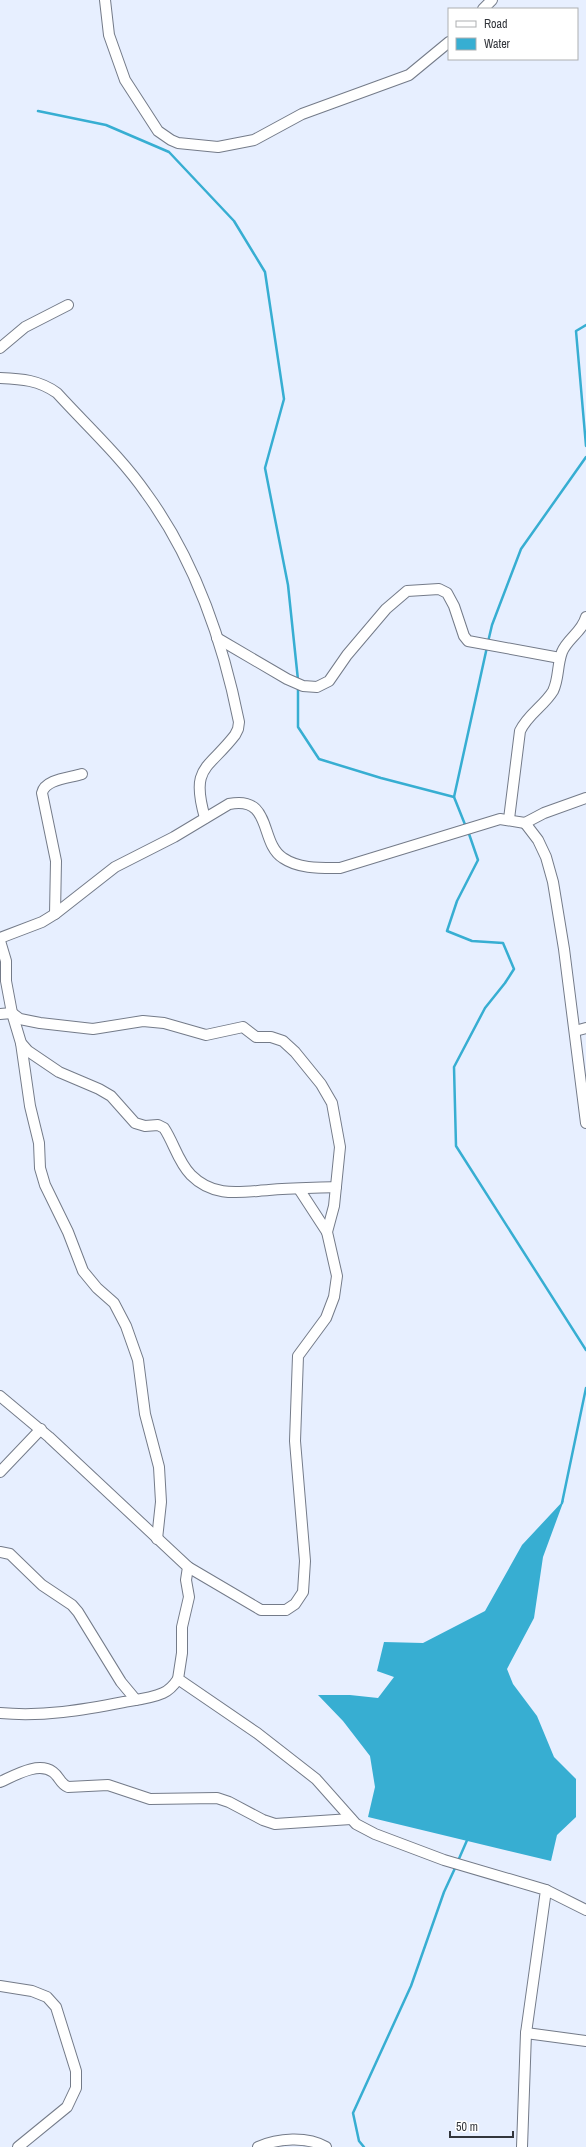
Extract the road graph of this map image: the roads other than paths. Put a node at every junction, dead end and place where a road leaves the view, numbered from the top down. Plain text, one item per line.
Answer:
1 (105, 0) edge
2 (492, 0) edge
3 (484, 8) edge
4 (448, 43) edge
5 (68, 305) dead end
6 (0, 348) edge
7 (0, 378) edge
8 (586, 618) edge
9 (217, 638) junction
10 (560, 658) junction
11 (82, 774) dead end
12 (586, 798) edge
13 (205, 818) junction
14 (509, 819) junction
15 (525, 823) junction
16 (55, 914) junction
17 (0, 939) edge
18 (12, 1013) junction
19 (0, 1014) edge
20 (586, 1028) edge
21 (575, 1030) junction
22 (21, 1043) junction
23 (586, 1123) edge
24 (336, 1187) junction
25 (299, 1189) junction
26 (327, 1232) junction
27 (0, 1396) edge
28 (41, 1429) junction
29 (0, 1472) edge
30 (157, 1539) junction
31 (0, 1552) edge
32 (188, 1567) junction
33 (178, 1679) junction
34 (136, 1700) junction
35 (0, 1713) edge
36 (0, 1782) edge
37 (351, 1819) junction
38 (546, 1890) junction
39 (586, 1910) edge
40 (0, 1986) edge
41 (526, 2033) junction
42 (586, 2041) edge
43 (18, 2147) edge
44 (258, 2147) edge
45 (326, 2147) edge
46 (522, 2147) edge

1 - 4 street
2 - 3 street
5 - 6 street
7 - 9 street
8 - 10 street
9 - 10 street
9 - 13 street
10 - 14 street
11 - 16 street
12 - 15 street
13 - 14 street
13 - 16 street
14 - 15 street
15 - 21 street
16 - 17 street
17 - 18 street
18 - 19 street
18 - 22 street
18 - 24 street
20 - 21 street
21 - 23 street
22 - 25 street
22 - 30 street
24 - 25 street
24 - 26 street
25 - 26 street
26 - 32 street
27 - 28 street
28 - 29 street
28 - 30 street
30 - 32 street
31 - 34 street
32 - 33 street
33 - 34 street
33 - 37 street
34 - 35 street
36 - 37 street
37 - 38 street
38 - 39 street
38 - 41 street
40 - 43 street
41 - 42 street
41 - 46 street
44 - 45 street

